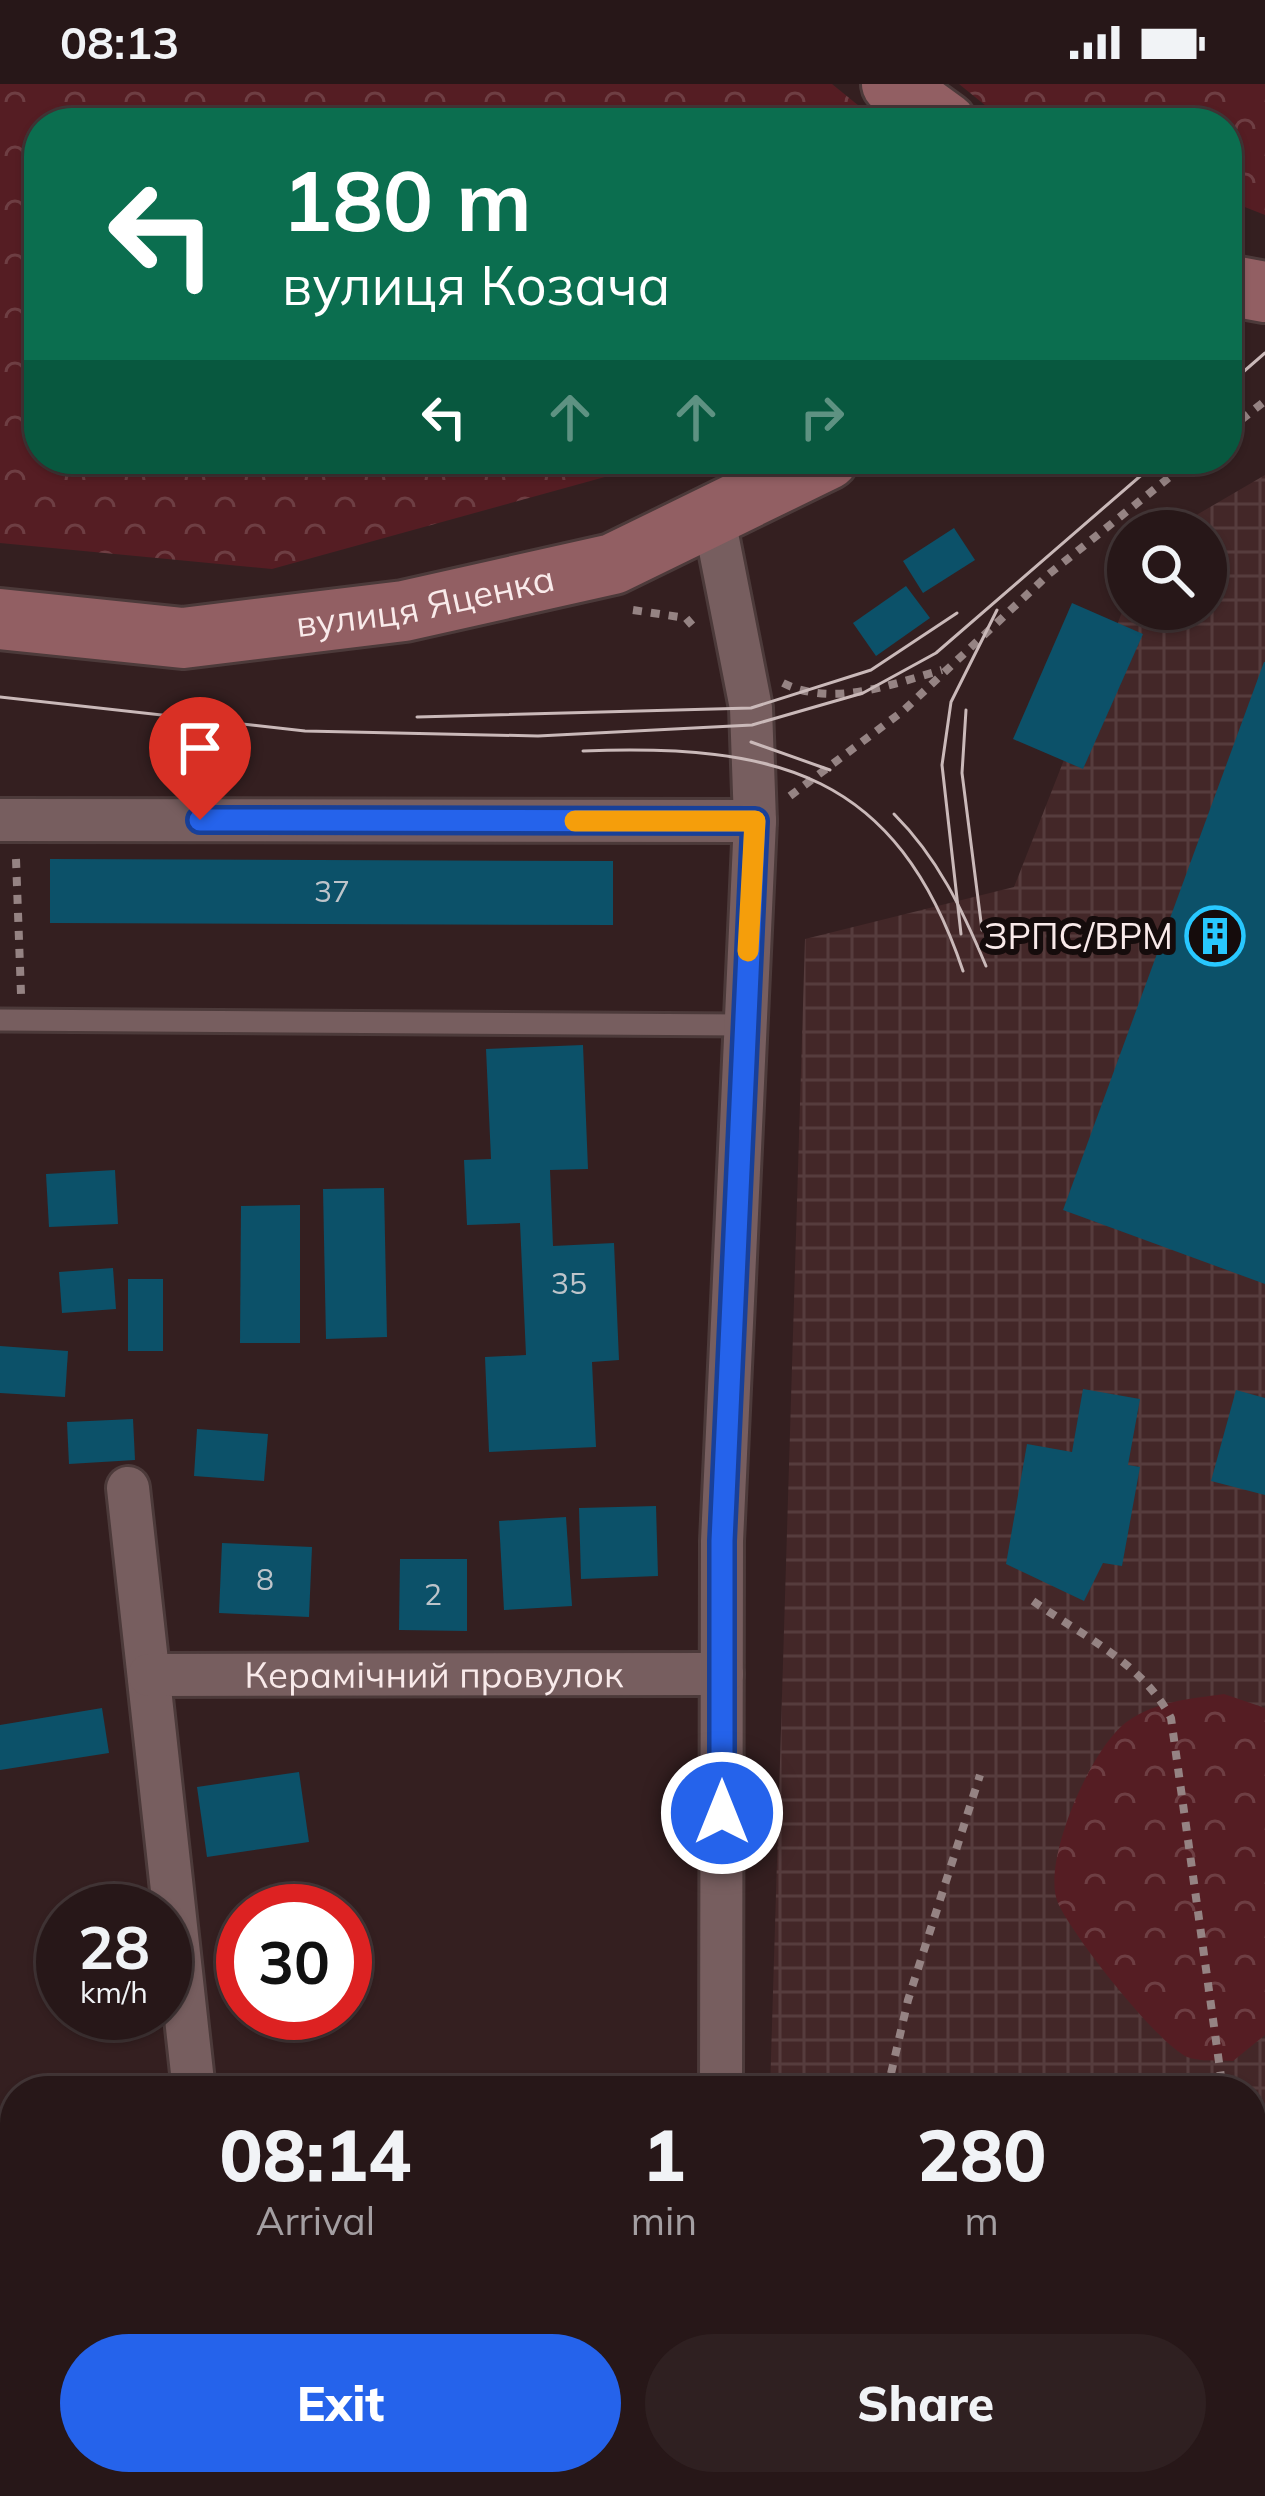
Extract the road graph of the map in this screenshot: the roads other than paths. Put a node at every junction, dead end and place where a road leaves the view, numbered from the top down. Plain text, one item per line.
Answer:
1 (800, 474) edge
2 (714, 519) junction
3 (0, 619) edge
4 (8, 820) edge
5 (755, 821) junction
6 (11, 1020) edge
7 (744, 1025) junction
8 (128, 1488) dead end
9 (722, 1674) junction
10 (149, 1675) junction
11 (192, 2076) edge
12 (721, 2076) edge

1 - 2 main road, вулиця Яценка
2 - 3 main road, вулиця Яценка
2 - 5 street
4 - 5 street
5 - 7 street
6 - 7 lane
7 - 9 street
8 - 10 street
9 - 10 street, Керамічний провулок
9 - 12 street
10 - 11 street

